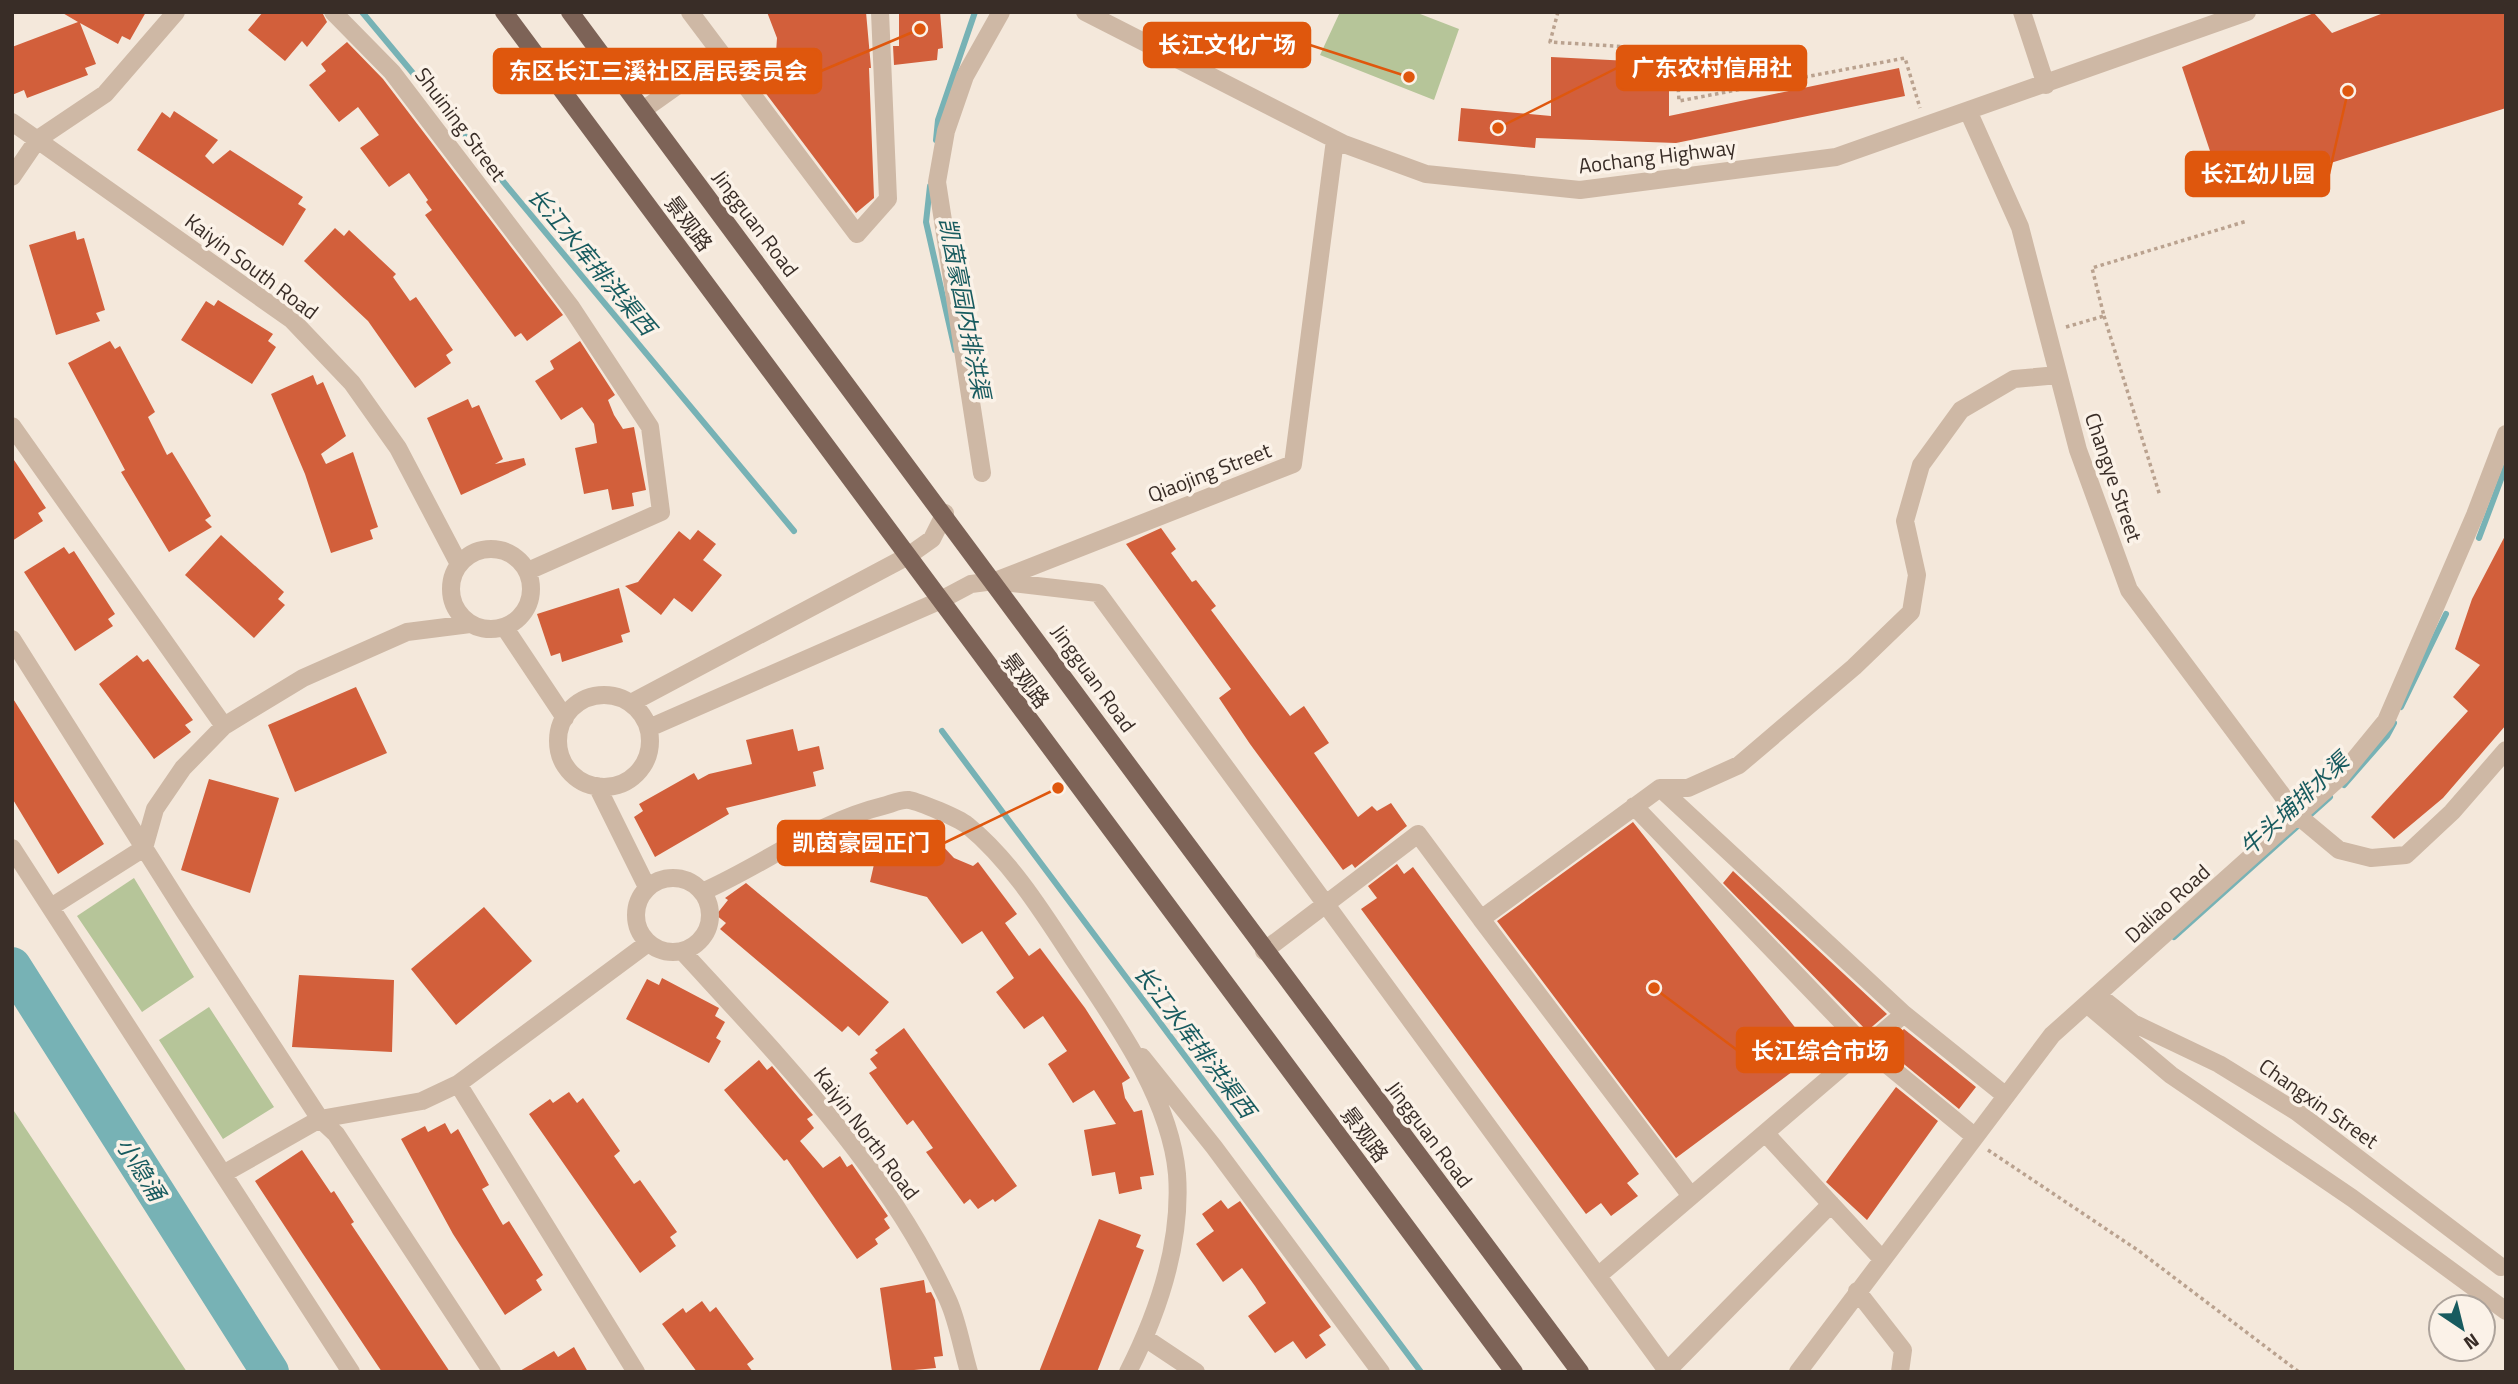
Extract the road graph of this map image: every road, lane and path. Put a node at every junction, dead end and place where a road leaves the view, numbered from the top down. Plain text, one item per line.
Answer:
1 (176, 12) edge
2 (333, 12) edge
3 (504, 12) edge
4 (570, 12) edge
5 (690, 12) edge
6 (880, 12) edge
7 (1002, 12) edge
8 (1085, 12) edge
9 (1558, 12) edge
10 (2022, 12) edge
11 (2247, 12) edge
12 (1103, 18) edge
13 (722, 54) junction
14 (2046, 85) junction
15 (643, 110) junction
16 (1969, 113) junction
17 (12, 122) edge
18 (1926, 127) junction
19 (38, 139) junction
20 (1335, 140) junction
21 (12, 177) edge
22 (2247, 221) dead end
23 (2104, 316) junction
24 (2047, 332) junction
25 (2058, 375) junction
26 (12, 426) edge
27 (2506, 434) edge
28 (982, 473) dead end
29 (2160, 496) dead end
30 (945, 513) junction
31 (908, 556) junction
32 (460, 564) junction
33 (528, 571) junction
34 (995, 581) junction
35 (939, 601) junction
36 (470, 624) junction
37 (505, 628) junction
38 (12, 639) edge
39 (631, 703) junction
40 (565, 718) junction
41 (224, 726) junction
42 (649, 728) junction
43 (2506, 750) edge
44 (597, 786) junction
45 (1660, 788) junction
46 (1634, 806) junction
47 (2302, 819) junction
48 (12, 848) edge
49 (144, 848) junction
50 (647, 887) junction
51 (702, 891) junction
52 (1325, 904) junction
53 (51, 907) junction
54 (1481, 919) junction
55 (648, 943) junction
56 (682, 951) junction
57 (1264, 951) junction
58 (2094, 1001) junction
59 (1903, 1014) junction
60 (1126, 1039) junction
61 (1867, 1048) junction
62 (458, 1084) junction
63 (2006, 1096) junction
64 (320, 1119) junction
65 (1766, 1134) junction
66 (1974, 1136) junction
67 (223, 1174) junction
68 (1691, 1196) junction
69 (1831, 1204) junction
70 (1881, 1258) junction
71 (2501, 1267) dead end
72 (1599, 1275) junction
73 (1857, 1291) junction
74 (2504, 1318) edge
75 (1145, 1338) junction
76 (1668, 1370) edge
77 (351, 1372) edge
78 (492, 1372) edge
79 (636, 1372) edge
80 (969, 1372) edge
81 (1128, 1372) edge
82 (1196, 1372) edge
83 (1381, 1372) edge
84 (1514, 1372) edge
85 (1580, 1372) edge
86 (1798, 1372) edge
87 (1900, 1372) edge
88 (2299, 1372) edge

1 - 19 street
2 - 33 street, Shuining Street
3 - 31 main road, 景观路
4 - 15 main road, Jingguan Road
5 - 13 street
6 - 13 street
7 - 28 street
8 - 12 street, Aochang Highway
9 - 18 path
10 - 14 street
11 - 14 street, Aochang Highway
12 - 20 street, Aochang Highway
13 - 15 street
14 - 16 street, Aochang Highway
15 - 30 main road, Jingguan Road
16 - 18 street, Aochang Highway
16 - 24 street, Changye Street
17 - 19 street, Kaiyin South Road
18 - 20 street, Aochang Highway
19 - 21 street
19 - 32 street, Kaiyin South Road
20 - 34 street, Qiaojing Street
22 - 23 path
23 - 24 path
23 - 29 path
24 - 25 street, Changye Street
25 - 45 street
25 - 47 street, Changye Street
26 - 41 street
27 - 47 street, Daliao Road
30 - 31 street
30 - 34 main road, Jingguan Road
31 - 35 main road, 景观路
31 - 39 street
32 - 33 street
32 - 36 street
33 - 37 street
34 - 35 street
34 - 52 street
34 - 57 main road, Jingguan Road
35 - 42 street
35 - 84 main road, 景观路
36 - 37 street
36 - 41 street
37 - 40 street
38 - 49 street
39 - 40 street
39 - 42 street
40 - 44 street
41 - 49 street
42 - 44 street
43 - 47 street, Changye Street
44 - 50 street
45 - 46 street
45 - 59 street
46 - 54 street
46 - 61 street
47 - 58 street, Daliao Road
48 - 53 street
49 - 53 street
49 - 64 street
50 - 51 street
50 - 55 street
51 - 56 street
51 - 60 street
52 - 54 street
52 - 57 street
52 - 72 street
53 - 67 street
54 - 68 street
55 - 56 street
55 - 62 street
56 - 80 street, Kaiyin North Road
57 - 85 main road, Jingguan Road
58 - 63 street, Daliao Road
58 - 71 street, Changxin Street
58 - 74 street
59 - 61 street
59 - 63 street
60 - 75 street
60 - 83 street
61 - 65 street
61 - 66 street
62 - 64 street
62 - 79 street
63 - 66 street, Daliao Road
64 - 67 street
64 - 78 street
65 - 68 street
65 - 69 street
66 - 70 street, Daliao Road
66 - 88 path
67 - 77 street
68 - 72 street
69 - 70 street
69 - 76 street
70 - 73 street, Daliao Road
72 - 76 street
73 - 86 street, Daliao Road
73 - 87 street
75 - 81 street
75 - 82 street

